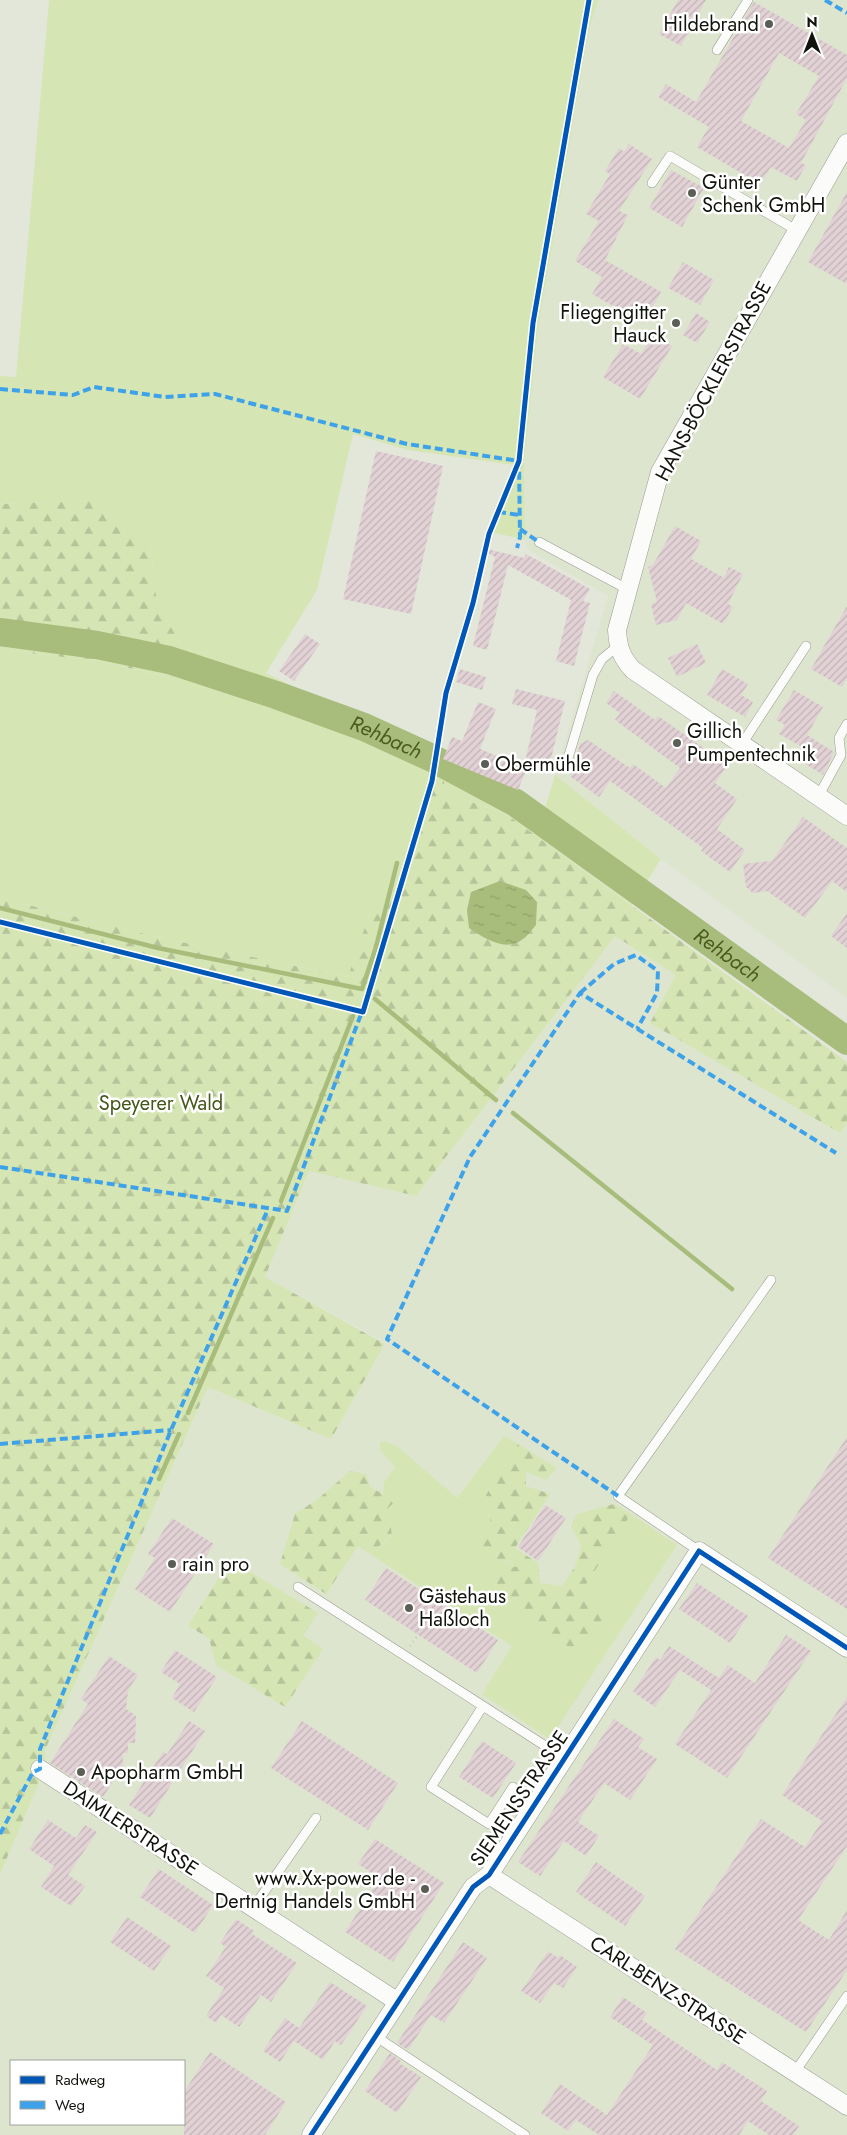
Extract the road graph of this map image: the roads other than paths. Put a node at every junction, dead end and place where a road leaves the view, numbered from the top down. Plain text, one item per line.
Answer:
1 (748, 0) edge
2 (717, 50) dead end
3 (847, 143) edge
4 (652, 183) dead end
5 (796, 230) junction
6 (539, 542) dead end
7 (627, 589) junction
8 (618, 646) junction
9 (806, 646) dead end
10 (847, 724) edge
11 (742, 744) junction
12 (566, 765) dead end
13 (818, 797) junction
14 (847, 816) edge
15 (771, 1280) dead end
16 (699, 1551) junction
17 (298, 1587) dead end
18 (847, 1648) edge
19 (483, 1706) junction
20 (564, 1758) junction
21 (40, 1769) dead end
22 (513, 1787) dead end
23 (316, 1818) dead end
24 (489, 1875) junction
25 (253, 1908) junction
26 (847, 1996) edge
27 (398, 2002) junction
28 (375, 2036) junction
29 (795, 2072) junction
30 (847, 2106) edge
31 (311, 2135) edge
32 (525, 2135) edge

1 - 2 lane
3 - 5 street, HANS-BÖCKLER-STRASSE
4 - 5 lane
5 - 7 street, HANS-BÖCKLER-STRASSE
6 - 7 lane
7 - 8 street, HANS-BÖCKLER-STRASSE
8 - 11 street
8 - 12 lane
9 - 11 lane
10 - 13 lane
11 - 13 street
13 - 14 street
15 - 16 lane
16 - 18 street
16 - 20 street, SIEMENSSTRASSE
17 - 19 lane
19 - 20 lane
19 - 22 lane
20 - 24 street, SIEMENSSTRASSE
21 - 25 street, DAIMLERSTRASSE
23 - 25 lane
24 - 27 street, SIEMENSSTRASSE
24 - 29 street, CARL-BENZ-STRASSE
25 - 27 street, DAIMLERSTRASSE
26 - 29 lane
27 - 28 street, SIEMENSSTRASSE
28 - 31 street, SIEMENSSTRASSE
28 - 32 lane
29 - 30 street, CARL-BENZ-STRASSE

